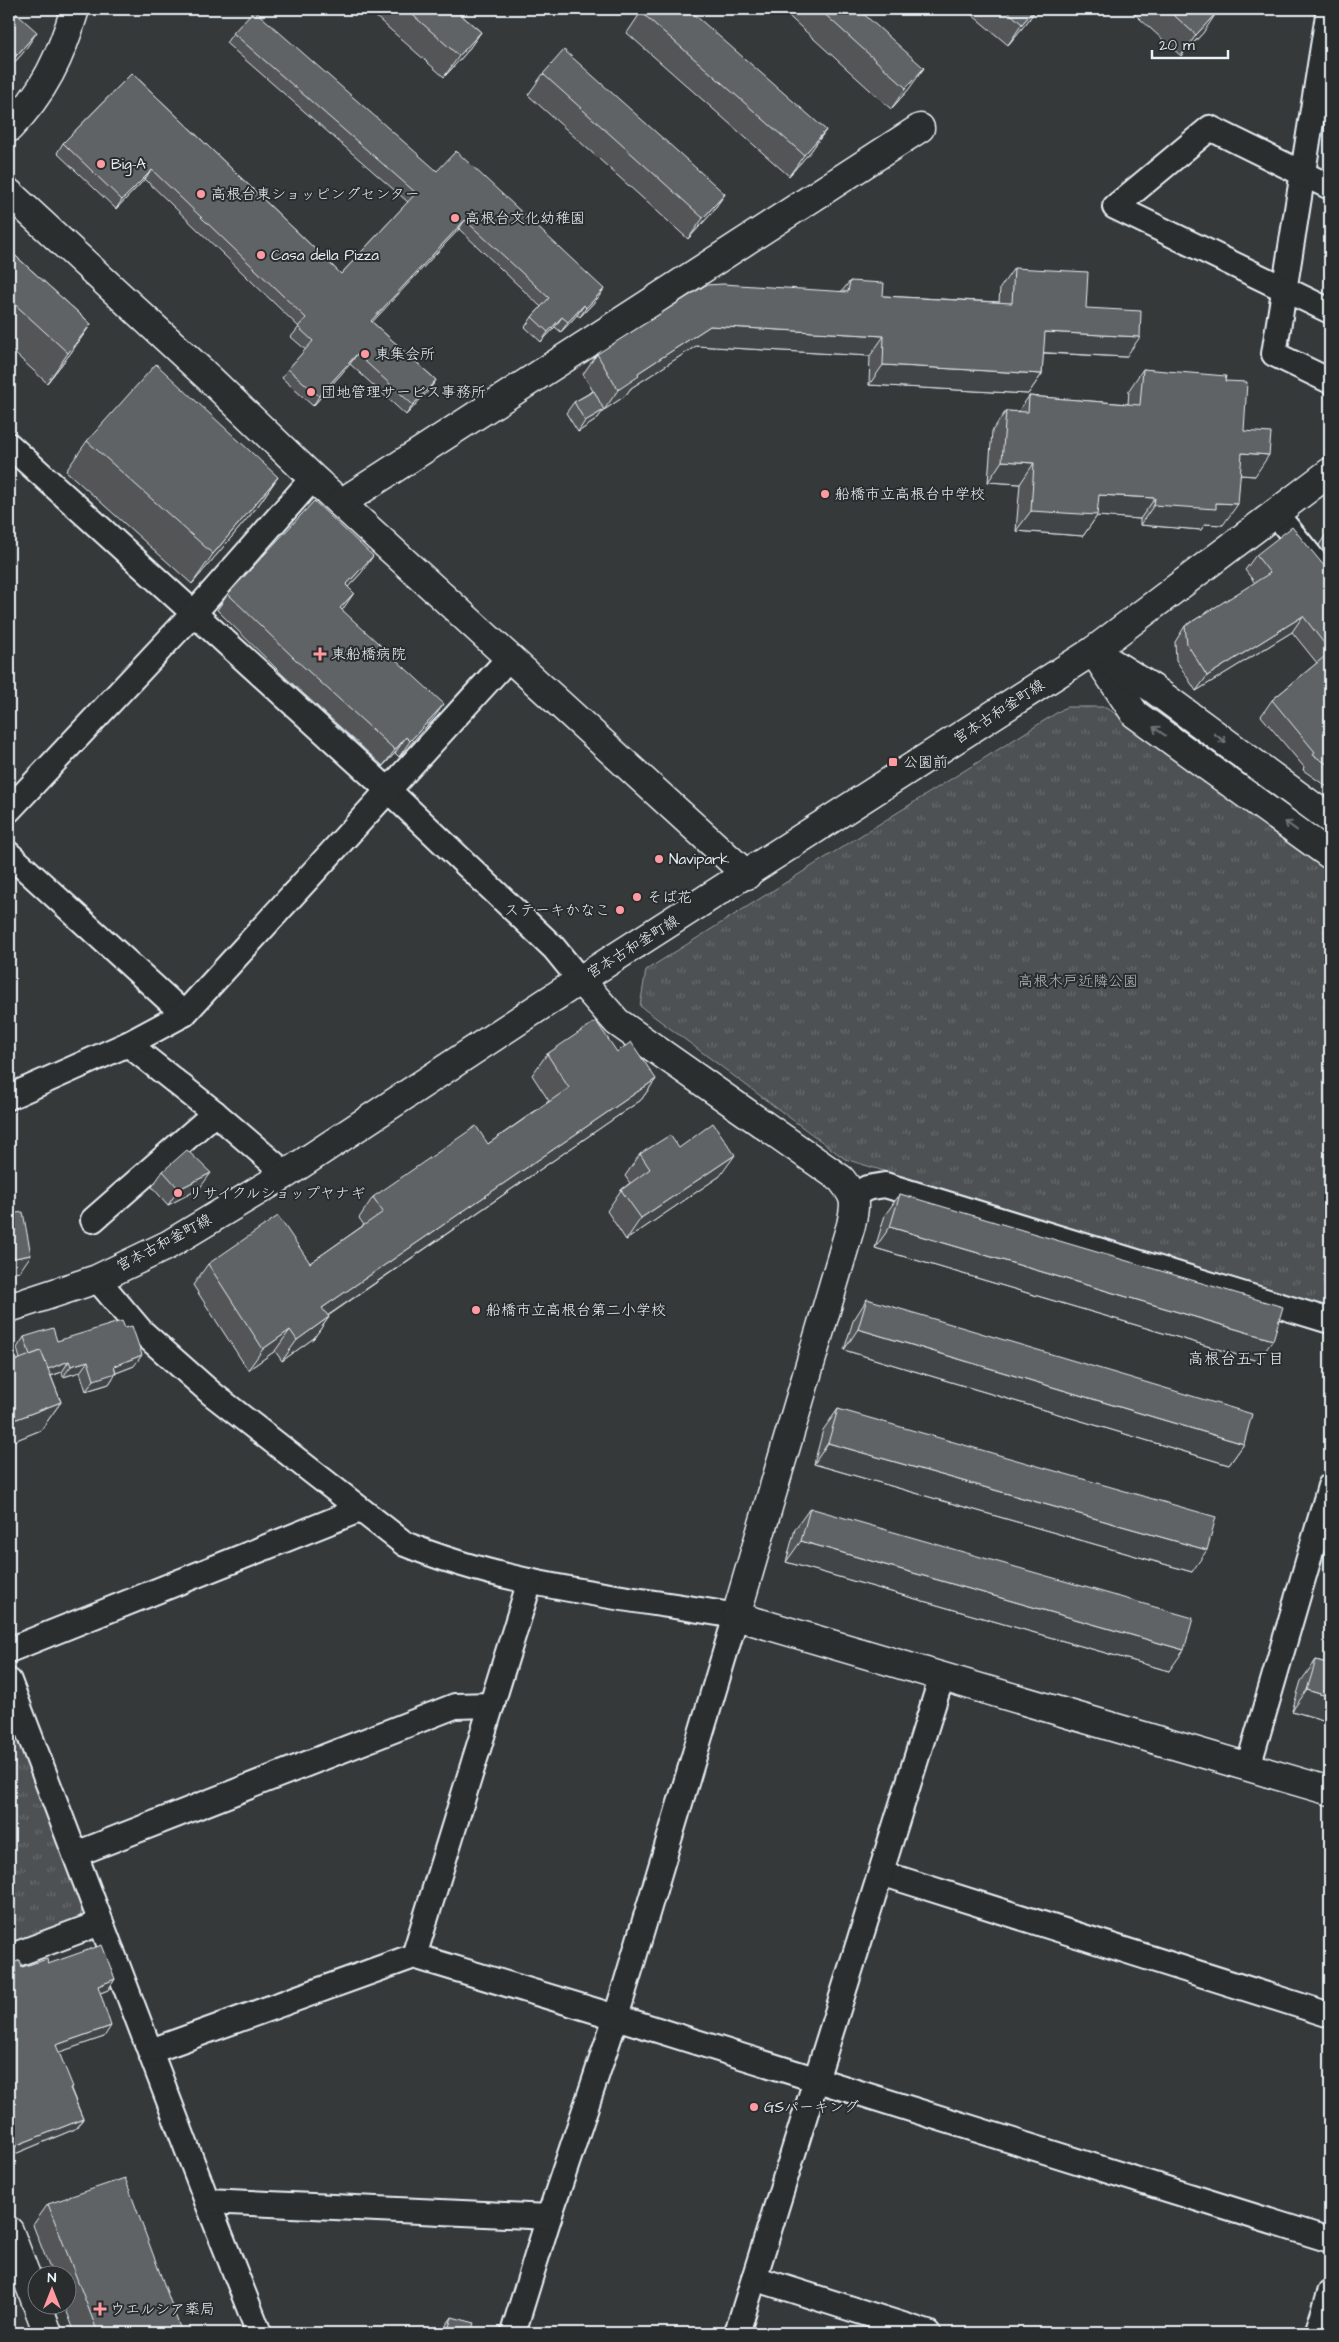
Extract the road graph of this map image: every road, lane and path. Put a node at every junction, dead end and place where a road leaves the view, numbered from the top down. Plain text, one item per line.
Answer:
1 (75, 9) edge
2 (1329, 9) edge
3 (1326, 62) edge
4 (9, 128) edge
5 (920, 128) dead end
6 (1302, 173) junction
7 (1330, 187) edge
8 (9, 193) edge
9 (1284, 287) junction
10 (1330, 311) edge
11 (1330, 381) edge
12 (9, 445) edge
13 (1330, 472) edge
14 (313, 478) junction
15 (341, 503) junction
16 (1275, 513) junction
17 (1330, 580) edge
18 (194, 613) junction
19 (1093, 651) junction
20 (508, 658) junction
21 (388, 790) junction
22 (9, 810) edge
23 (1330, 818) edge
24 (9, 854) edge
25 (1330, 855) edge
26 (747, 875) junction
27 (580, 980) junction
28 (184, 1014) junction
29 (128, 1044) junction
30 (9, 1097) edge
31 (215, 1113) junction
32 (286, 1174) junction
33 (854, 1195) junction
34 (93, 1220) dead end
35 (97, 1279) junction
36 (9, 1308) edge
37 (1330, 1321) edge
38 (1330, 1486) edge
39 (360, 1510) junction
40 (530, 1581) junction
41 (736, 1616) junction
42 (9, 1650) edge
43 (942, 1676) junction
44 (9, 1681) edge
45 (492, 1705) junction
46 (1248, 1767) junction
47 (1330, 1791) edge
48 (76, 1854) junction
49 (881, 1873) junction
50 (100, 1923) junction
51 (414, 1956) junction
52 (9, 1957) edge
53 (1330, 2015) edge
54 (616, 2017) junction
55 (151, 2052) junction
56 (815, 2080) junction
57 (206, 2201) junction
58 (549, 2217) junction
59 (9, 2231) edge
60 (1330, 2240) edge
61 (754, 2278) junction
62 (1330, 2293) edge
63 (48, 2333) edge
64 (259, 2333) edge
65 (513, 2333) edge
66 (737, 2333) edge
67 (928, 2333) edge
68 (1317, 2333) edge

1 - 4 street
2 - 3 street
3 - 6 street
5 - 15 street
6 - 7 street
6 - 9 street
6 - 9 street
8 - 14 street
9 - 10 street
9 - 11 street
12 - 18 street
13 - 16 street, 宮本古和釜町線
14 - 15 street
14 - 18 street
15 - 20 street
16 - 17 street
16 - 19 street, 宮本古和釜町線
18 - 21 street
18 - 22 street
19 -> 23 street
25 -> 19 street
19 - 26 street, 宮本古和釜町線
20 - 21 street
20 - 26 street
21 - 27 street
21 - 28 street
24 - 28 street
26 - 27 street, 宮本古和釜町線
27 - 32 street, 宮本古和釜町線
27 - 33 street
28 - 29 street
29 - 30 street
29 - 31 street
31 - 32 street
31 - 34 street
32 - 35 street, 宮本古和釜町線
33 - 37 street
33 - 41 street
35 - 36 street, 宮本古和釜町線
35 - 39 street
38 - 46 street
39 - 40 street
39 - 42 street
40 - 41 street
40 - 45 street
41 - 43 street
41 - 54 street
43 - 46 street
43 - 49 street
44 - 48 street
45 - 48 street
45 - 51 street
46 - 47 street
48 - 50 street
49 - 53 street
49 - 56 street
50 - 52 street
50 - 55 street
51 - 54 street
51 - 55 street
54 - 56 street
54 - 58 street
55 - 57 street
56 - 60 street
56 - 61 street
57 - 58 street
57 - 64 street
58 - 65 street
59 - 63 street
61 - 66 street
61 - 67 street
62 - 68 street

